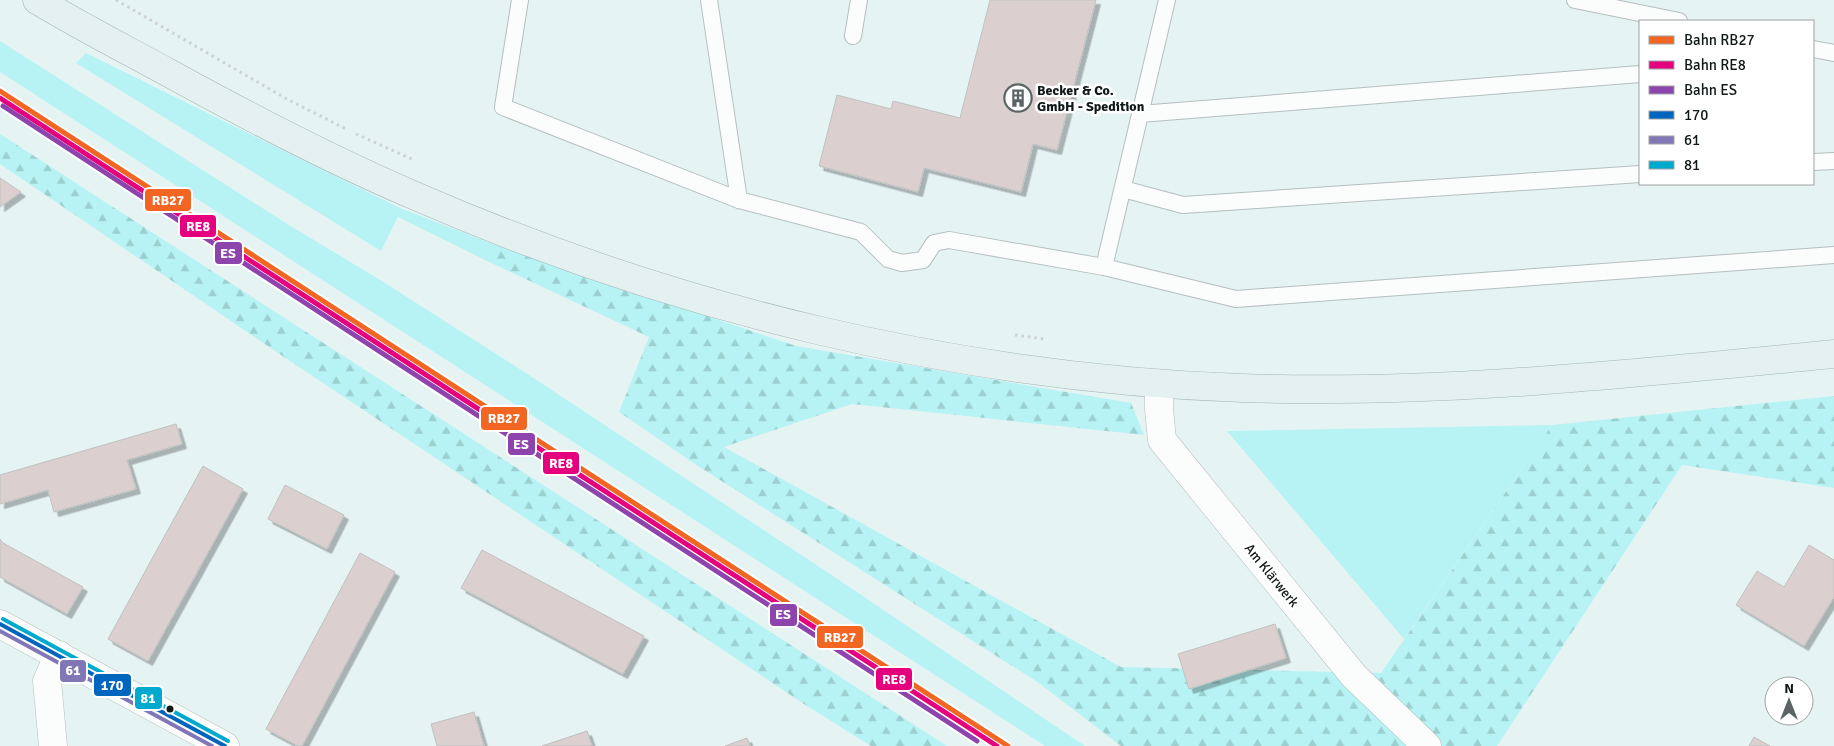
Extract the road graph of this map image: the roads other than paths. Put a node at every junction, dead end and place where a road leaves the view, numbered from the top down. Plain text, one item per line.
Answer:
1 (37, 0) edge
2 (520, 0) edge
3 (709, 0) edge
4 (859, 0) edge
5 (1167, 0) edge
6 (1575, 0) edge
7 (1674, 20) edge
8 (853, 36) dead end
9 (1814, 49) edge
10 (1834, 53) edge
11 (1834, 59) edge
12 (1814, 61) edge
13 (1639, 74) edge
14 (1140, 114) junction
15 (1834, 160) edge
16 (1814, 162) edge
17 (1639, 174) edge
18 (1123, 189) junction
19 (739, 200) junction
20 (1834, 255) edge
21 (1104, 267) junction
22 (1834, 354) edge
23 (1159, 384) junction
24 (0, 624) edge
25 (59, 655) junction
26 (54, 746) edge
27 (225, 746) edge
28 (1426, 746) edge

1 - 23 main road
2 - 19 lane
3 - 19 lane
4 - 8 lane
5 - 14 lane
6 - 7 lane
9 - 10 lane
11 - 12 lane
13 - 14 lane
14 - 18 lane
15 - 16 lane
17 - 18 lane
18 - 21 lane
19 - 21 lane
20 - 21 lane
22 - 23 main road
23 - 28 street, Am Klärwerk
24 - 25 street
25 - 26 street
25 - 27 street

